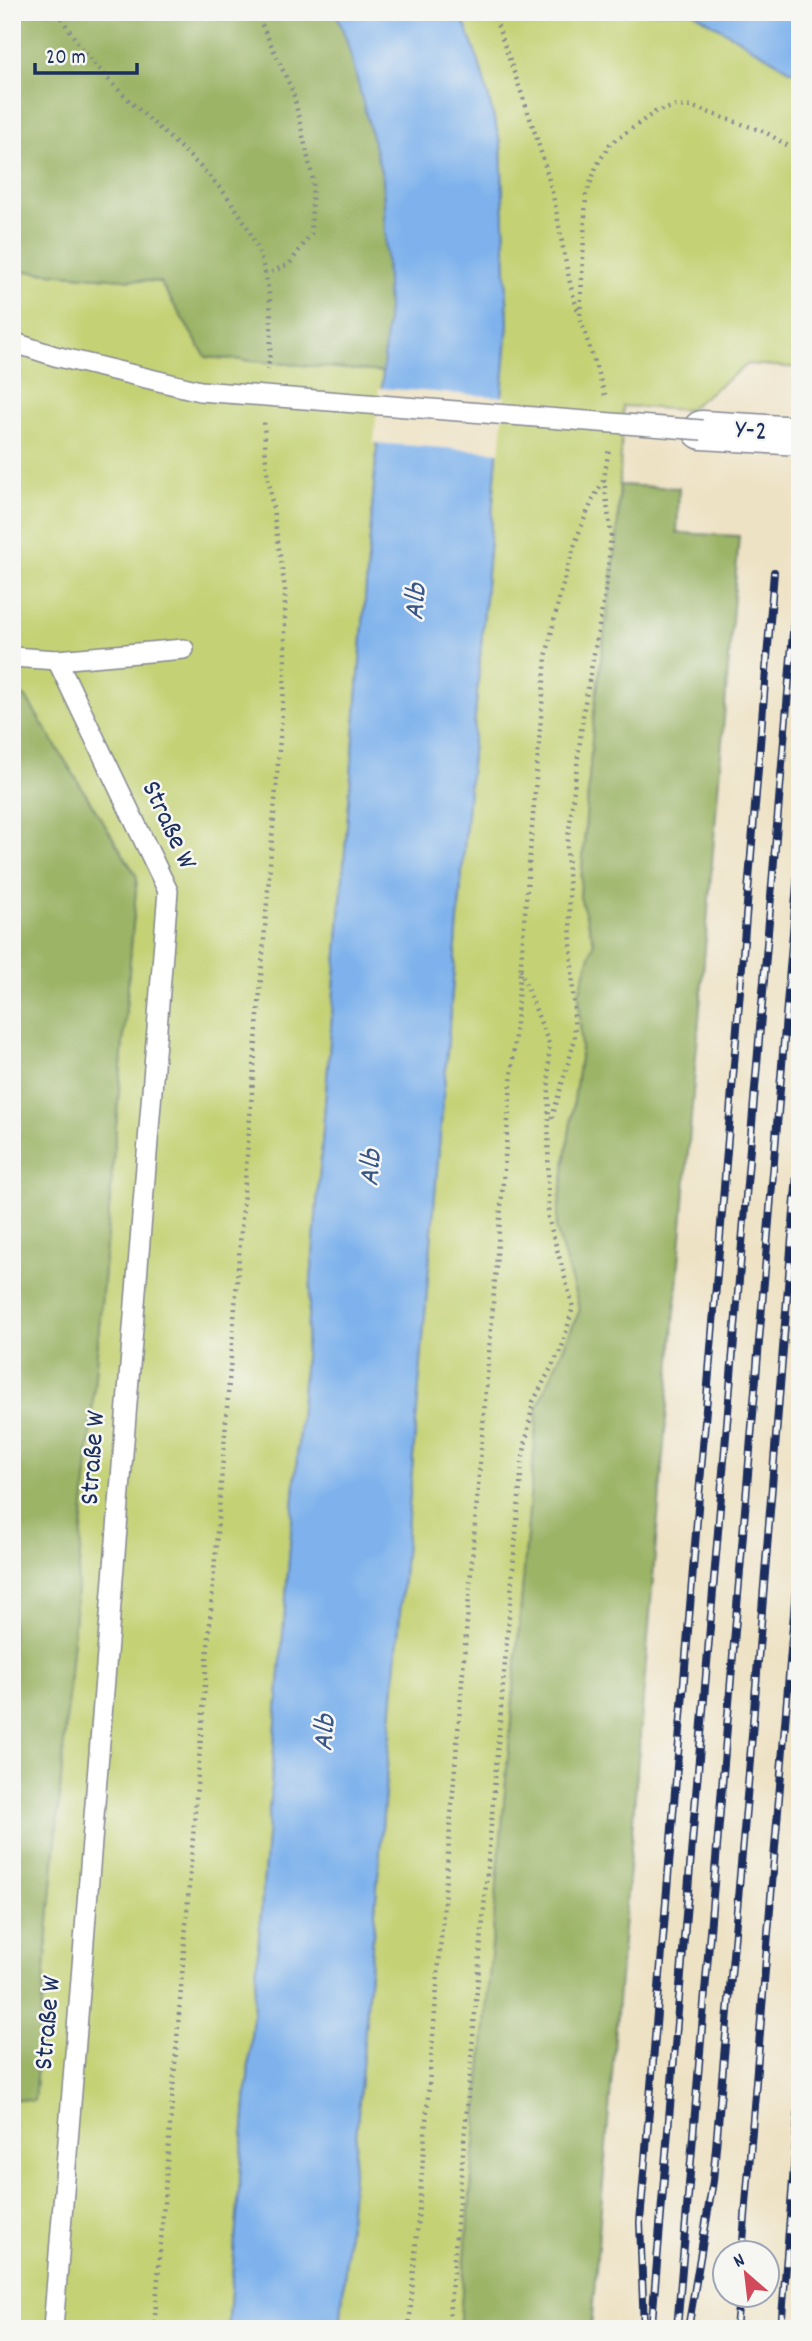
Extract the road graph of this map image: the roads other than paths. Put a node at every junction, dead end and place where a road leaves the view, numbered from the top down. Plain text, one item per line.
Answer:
1 (12, 342) edge
2 (702, 430) joint
3 (800, 436) edge
4 (184, 649) dead end
5 (12, 657) edge
6 (57, 660) junction
7 (53, 2329) edge

1 - 2 lane, bridge
2 - 3 street, Y-2
4 - 6 lane
5 - 6 lane
6 - 7 lane, Straße W

